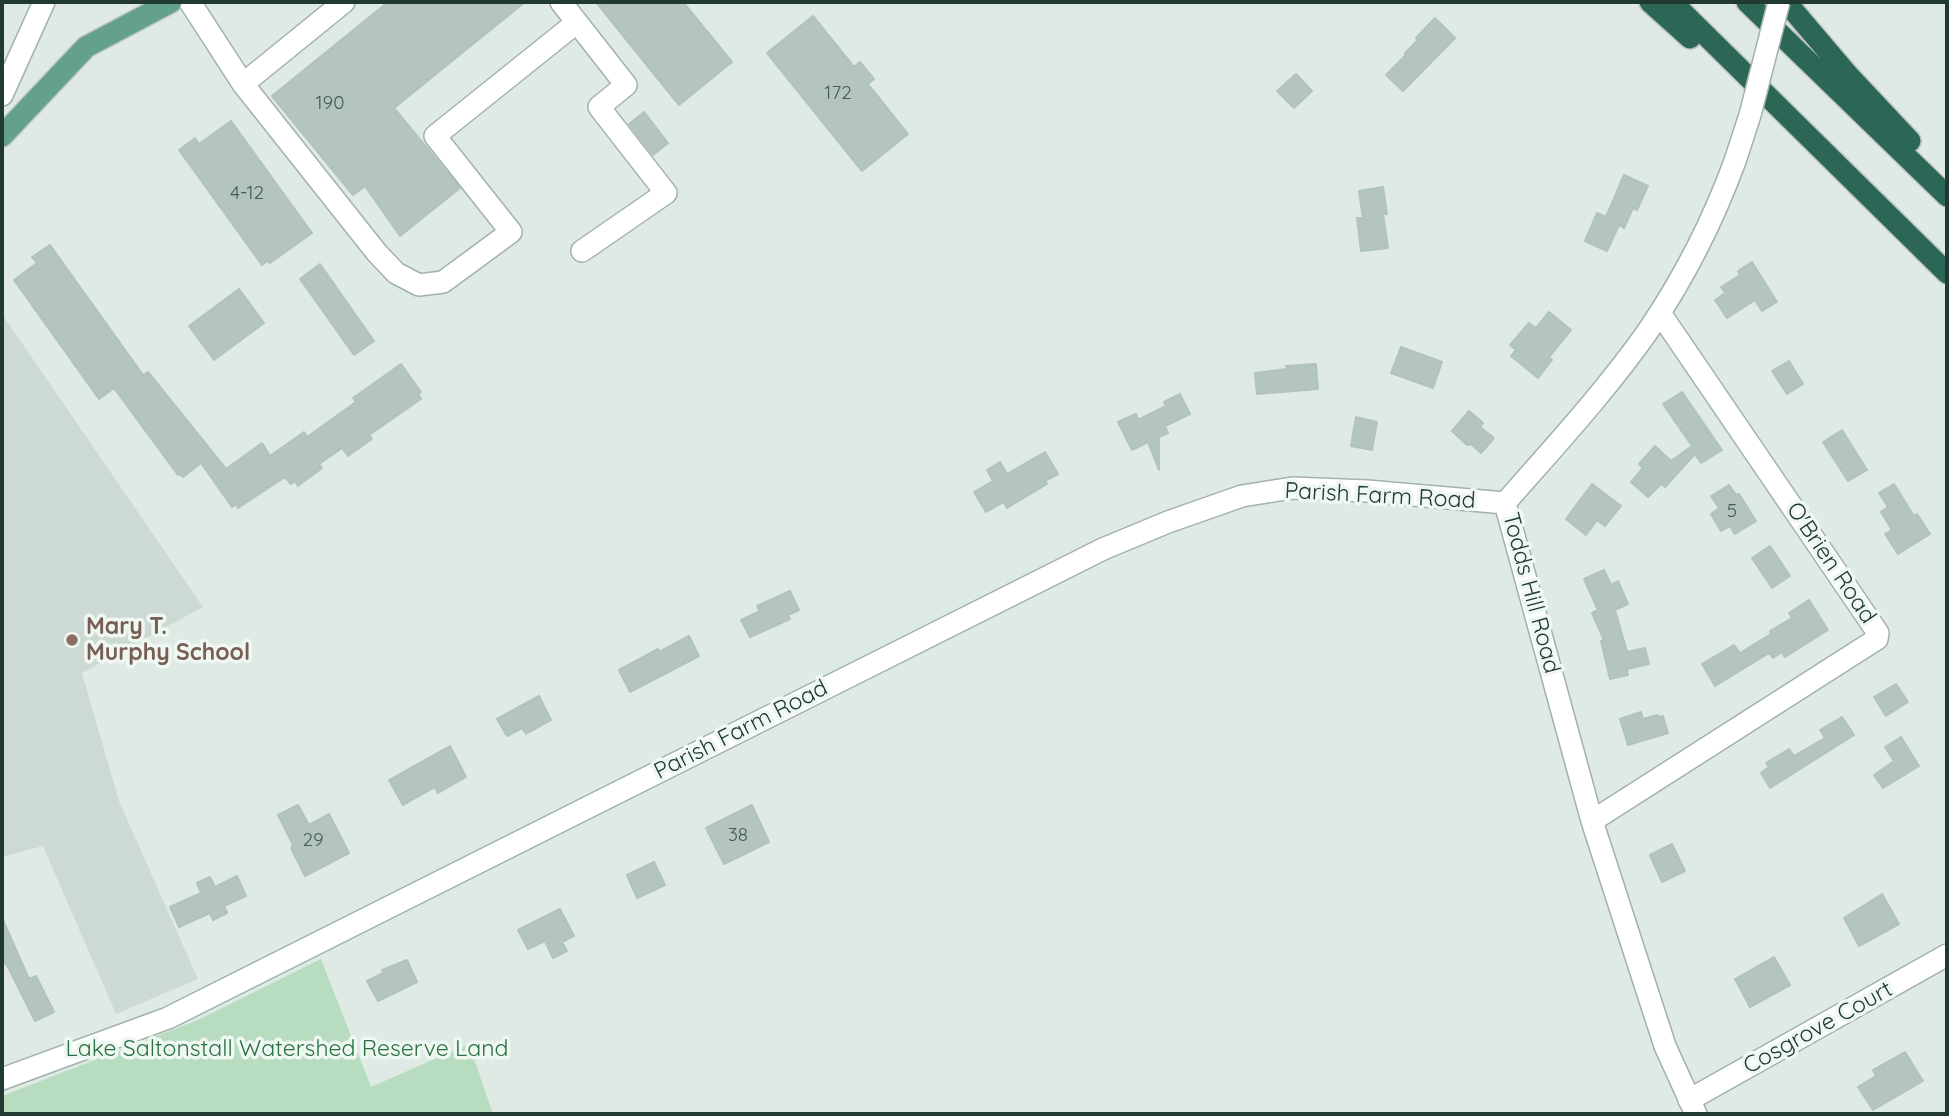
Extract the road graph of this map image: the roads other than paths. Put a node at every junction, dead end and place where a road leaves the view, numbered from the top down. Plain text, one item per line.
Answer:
1 (44, 2) edge
2 (171, 2) edge
3 (190, 2) edge
4 (344, 2) edge
5 (561, 2) edge
6 (1650, 2) edge
7 (1672, 2) edge
8 (1747, 2) edge
9 (1779, 2) edge
10 (1786, 2) edge
11 (576, 23) junction
12 (243, 84) junction
13 (2, 95) edge
14 (2, 136) edge
15 (1947, 180) edge
16 (1947, 196) edge
17 (1895, 222) junction
18 (582, 251) dead end
19 (1947, 273) edge
20 (1660, 313) junction
21 (1505, 503) junction
22 (1592, 821) junction
23 (1947, 955) edge
24 (2, 1079) edge
25 (1692, 1107) edge

1 - 13 street
2 - 14 main road
3 - 12 street
4 - 12 street
5 - 11 street
6 - 17 highway
7 - 17 highway
8 - 16 highway
9 - 20 street, Todds Hill Road, bridge
10 - 15 highway
11 - 12 street
11 - 18 street
17 - 19 highway
20 - 21 street, Todds Hill Road
20 - 22 street, O'Brien Road
21 - 22 street, Todds Hill Road
21 - 24 street, Parish Farm Road
22 - 25 street, Todds Hill Road
23 - 25 street, Cosgrove Court

